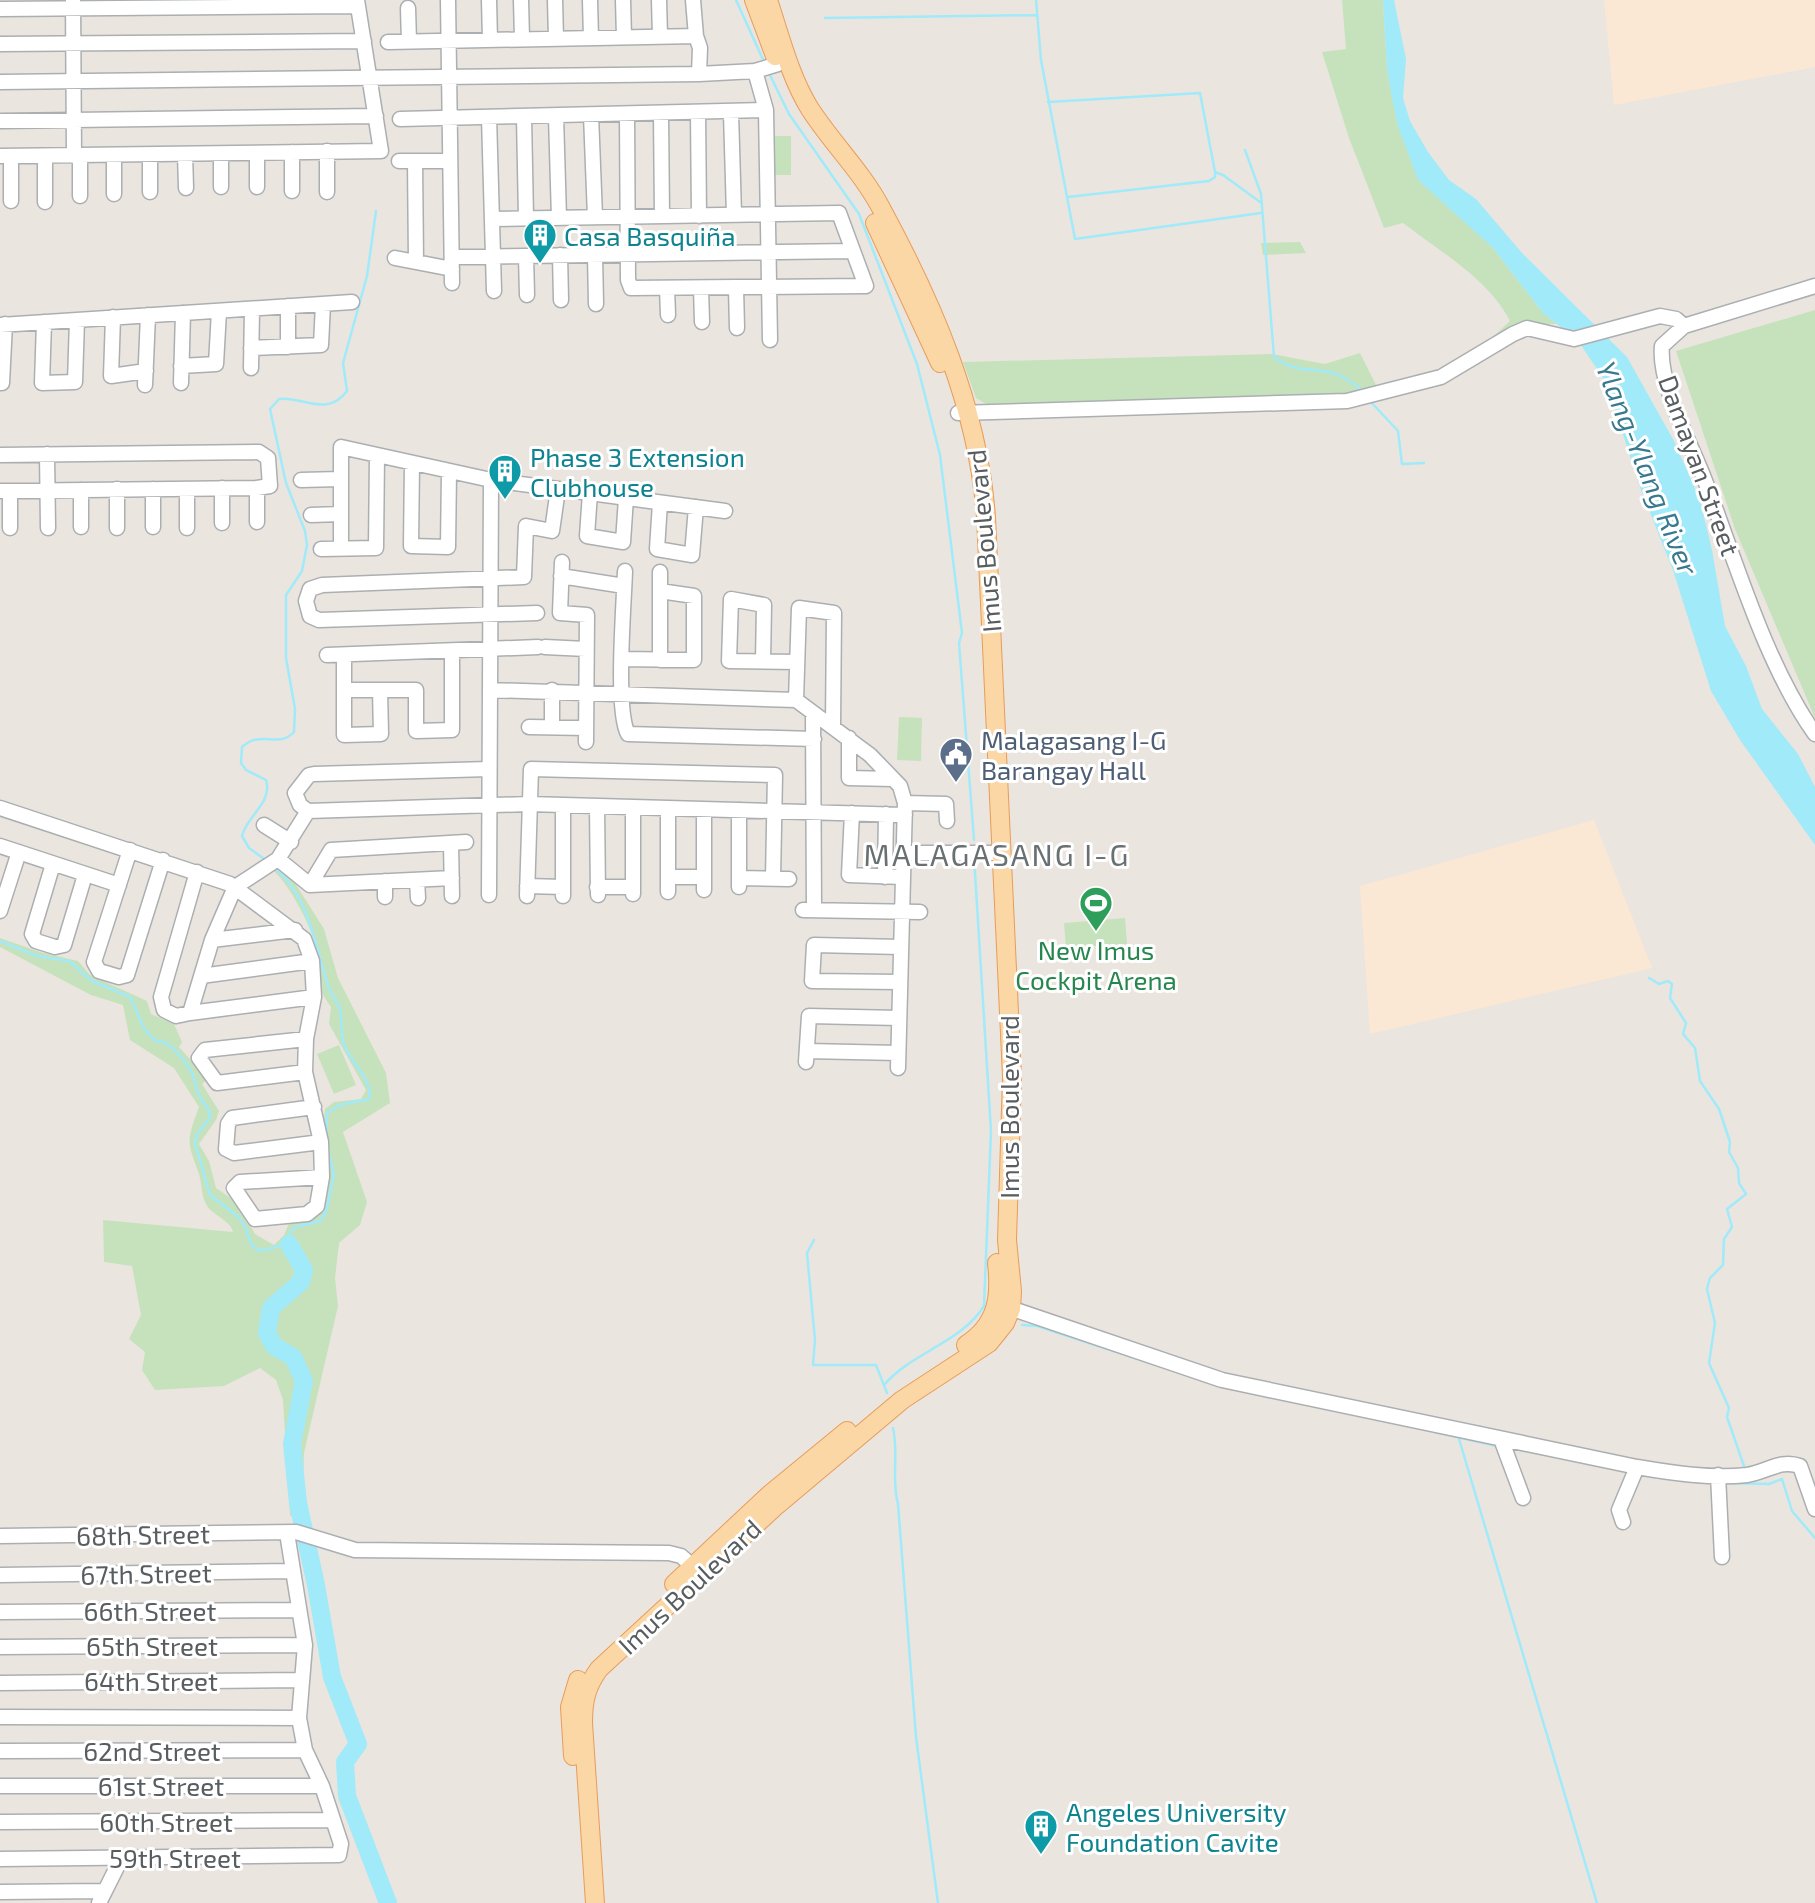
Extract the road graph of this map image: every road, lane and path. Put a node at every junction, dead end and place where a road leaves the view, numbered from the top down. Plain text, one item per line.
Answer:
1 (448, 0) edge
2 (489, 0) edge
3 (521, 0) edge
4 (555, 0) edge
5 (590, 0) edge
6 (624, 0) edge
7 (659, 0) edge
8 (693, 0) edge
9 (754, 0) edge
10 (768, 0) edge
11 (358, 3) edge
12 (73, 5) edge
13 (408, 8) dead end
14 (0, 9) edge
15 (660, 36) junction
16 (696, 36) junction
17 (624, 37) junction
18 (556, 38) junction
19 (591, 38) junction
20 (522, 39) junction
21 (490, 40) junction
22 (364, 41) junction
23 (449, 41) junction
24 (388, 42) dead end
25 (409, 42) junction
26 (0, 44) edge
27 (73, 44) junction
28 (767, 67) junction
29 (699, 74) junction
30 (449, 78) junction
31 (370, 79) junction
32 (0, 82) edge
33 (73, 82) junction
34 (766, 110) junction
35 (698, 113) junction
36 (731, 113) junction
37 (661, 114) junction
38 (591, 115) junction
39 (627, 115) junction
40 (376, 116) junction
41 (556, 116) junction
42 (489, 117) junction
43 (524, 117) junction
44 (450, 118) junction
45 (400, 119) dead end
46 (0, 121) edge
47 (74, 121) junction
48 (327, 151) junction
49 (292, 152) junction
50 (221, 153) junction
51 (257, 153) junction
52 (186, 154) junction
53 (150, 155) junction
54 (6, 156) edge
55 (45, 156) junction
56 (77, 156) junction
57 (114, 156) junction
58 (400, 161) dead end
59 (415, 161) junction
60 (450, 161) junction
61 (221, 187) dead end
62 (257, 187) dead end
63 (186, 188) dead end
64 (292, 191) dead end
65 (327, 191) dead end
66 (150, 192) dead end
67 (114, 194) dead end
68 (80, 197) dead end
69 (11, 201) dead end
70 (45, 202) dead end
71 (768, 214) junction
72 (734, 215) junction
73 (662, 216) junction
74 (699, 216) junction
75 (595, 217) junction
76 (629, 217) junction
77 (526, 218) junction
78 (559, 218) junction
79 (492, 219) junction
80 (852, 251) junction
81 (768, 252) junction
82 (560, 255) junction
83 (595, 255) junction
84 (629, 255) junction
85 (493, 256) junction
86 (526, 256) junction
87 (395, 258) dead end
88 (416, 262) junction
89 (452, 270) junction
90 (1815, 286) edge
91 (667, 288) junction
92 (701, 288) junction
93 (736, 288) junction
94 (769, 288) junction
95 (494, 291) dead end
96 (527, 295) dead end
97 (561, 300) dead end
98 (352, 302) dead end
99 (323, 304) junction
100 (596, 304) dead end
101 (288, 306) junction
102 (252, 309) junction
103 (219, 311) junction
104 (183, 313) junction
105 (148, 315) junction
106 (668, 315) dead end
107 (113, 317) junction
108 (78, 320) junction
109 (44, 322) junction
110 (702, 323) dead end
111 (2, 324) edge
112 (1684, 326) junction
113 (737, 328) dead end
114 (770, 340) dead end
115 (288, 347) junction
116 (251, 348) junction
117 (181, 366) junction
118 (251, 368) dead end
119 (0, 383) edge
120 (181, 383) dead end
121 (964, 413) junction
122 (47, 454) junction
123 (0, 455) edge
124 (377, 455) junction
125 (412, 463) junction
126 (449, 471) junction
127 (340, 479) junction
128 (301, 480) dead end
129 (491, 480) junction
130 (222, 488) junction
131 (257, 488) junction
132 (117, 489) junction
133 (153, 489) junction
134 (187, 489) junction
135 (558, 489) junction
136 (47, 490) junction
137 (81, 490) junction
138 (5, 491) edge
139 (590, 493) junction
140 (626, 498) junction
141 (660, 503) junction
142 (696, 507) junction
143 (725, 511) dead end
144 (341, 514) junction
145 (311, 515) dead end
146 (257, 522) dead end
147 (222, 523) dead end
148 (81, 527) dead end
149 (153, 527) dead end
150 (187, 527) dead end
151 (10, 528) dead end
152 (48, 528) dead end
153 (117, 528) dead end
154 (341, 548) junction
155 (321, 549) dead end
156 (660, 572) dead end
157 (490, 578) junction
158 (660, 591) junction
159 (537, 613) dead end
160 (490, 615) junction
161 (586, 649) junction
162 (490, 650) junction
163 (452, 651) junction
164 (327, 655) dead end
165 (344, 655) junction
166 (623, 659) junction
167 (660, 660) junction
168 (762, 661) junction
169 (797, 662) junction
170 (344, 690) junction
171 (380, 690) junction
172 (490, 690) junction
173 (552, 690) junction
174 (586, 693) junction
175 (622, 696) junction
176 (796, 700) junction
177 (813, 713) junction
178 (832, 726) junction
179 (528, 727) dead end
180 (551, 727) junction
181 (1815, 734) edge
182 (849, 738) junction
183 (814, 739) junction
184 (489, 769) junction
185 (893, 779) junction
186 (489, 804) junction
187 (528, 804) junction
188 (563, 806) junction
189 (597, 807) junction
190 (0, 808) edge
191 (633, 808) junction
192 (668, 809) junction
193 (905, 809) junction
194 (704, 810) junction
195 (739, 810) junction
196 (308, 811) junction
197 (775, 811) junction
198 (814, 812) junction
199 (852, 813) junction
200 (886, 814) junction
201 (947, 821) dead end
202 (264, 825) dead end
203 (291, 842) junction
204 (0, 846) edge
205 (130, 850) junction
206 (19, 852) junction
207 (904, 853) junction
208 (995, 853) junction
209 (163, 860) junction
210 (272, 862) junction
211 (53, 864) junction
212 (197, 872) junction
213 (85, 875) junction
214 (668, 877) junction
215 (885, 877) junction
216 (904, 877) junction
217 (452, 878) junction
218 (773, 878) junction
219 (789, 879) dead end
220 (417, 880) junction
221 (385, 881) junction
222 (310, 884) junction
223 (119, 885) junction
224 (235, 887) junction
225 (668, 892) dead end
226 (489, 895) dead end
227 (452, 896) dead end
228 (385, 897) dead end
229 (418, 898) dead end
230 (0, 911) edge
231 (902, 912) junction
232 (920, 912) dead end
233 (295, 930) junction
234 (212, 940) junction
235 (901, 947) junction
236 (312, 961) junction
237 (201, 976) junction
238 (900, 982) junction
239 (314, 997) junction
240 (190, 1013) junction
241 (899, 1018) junction
242 (306, 1039) junction
243 (305, 1072) junction
244 (314, 1107) junction
245 (321, 1142) junction
246 (322, 1177) junction
247 (1004, 1306) junction
248 (1501, 1439) junction
249 (1637, 1467) junction
250 (1718, 1475) junction
251 (1523, 1498) dead end
252 (1815, 1509) edge
253 (1623, 1522) dead end
254 (287, 1533) junction
255 (0, 1536) edge
256 (1722, 1557) dead end
257 (697, 1570) junction
258 (293, 1571) junction
259 (0, 1575) edge
260 (299, 1610) junction
261 (0, 1612) edge
262 (305, 1645) junction
263 (0, 1647) edge
264 (301, 1680) junction
265 (0, 1683) edge
266 (0, 1717) edge
267 (299, 1718) junction
268 (305, 1750) junction
269 (0, 1751) edge
270 (0, 1786) edge
271 (322, 1786) junction
272 (333, 1820) junction
273 (0, 1822) edge
274 (122, 1857) junction
275 (0, 1859) edge
276 (0, 1892) edge
277 (102, 1897) edge
278 (584, 1903) edge
279 (595, 1903) edge

1 - 23 street
2 - 21 street
3 - 20 street
4 - 18 street
5 - 19 street
6 - 17 street
7 - 15 street
8 - 16 street
9 - 28 main road, Imus Boulevard
10 - 121 main road, Imus Boulevard
11 - 12 street
11 - 22 street
12 - 14 street
12 - 27 street
13 - 25 street
15 - 16 street
15 - 17 street
16 - 29 street
17 - 19 street
18 - 19 street
18 - 20 street
20 - 21 street
21 - 23 street
22 - 27 street
22 - 31 street
23 - 25 street
23 - 30 street
24 - 25 street
26 - 27 street
27 - 33 street
28 - 29 street
28 - 34 street
28 - 121 main road, Imus Boulevard
29 - 30 street
30 - 31 street
30 - 44 street
31 - 33 street
31 - 40 street
32 - 33 street
33 - 47 street
34 - 36 street
34 - 71 street
35 - 36 street
35 - 37 street
35 - 74 street
36 - 72 street
37 - 39 street
37 - 73 street
38 - 39 street
38 - 41 street
38 - 75 street
39 - 76 street
40 - 47 street
40 - 48 street
41 - 43 street
41 - 78 street
42 - 43 street
42 - 44 street
42 - 79 street
43 - 77 street
44 - 45 street
44 - 60 street
46 - 47 street
47 - 56 street
48 - 49 street
48 - 65 street
49 - 51 street
49 - 64 street
50 - 51 street
50 - 52 street
50 - 61 street
51 - 62 street
52 - 53 street
52 - 63 street
53 - 57 street
53 - 66 street
54 - 55 street
54 - 69 street
55 - 56 street
55 - 70 street
56 - 57 street
56 - 68 street
57 - 67 street
58 - 59 street
59 - 60 street
59 - 88 street
60 - 89 street
71 - 72 street
71 - 80 street
71 - 81 street
72 - 74 street
73 - 74 street
73 - 76 street
75 - 76 street
75 - 78 street
76 - 84 street
77 - 78 street
77 - 79 street
79 - 85 street
80 - 81 street
80 - 94 street
81 - 84 street
81 - 94 street
82 - 83 street
82 - 86 street
82 - 97 street
83 - 84 street
83 - 100 street
84 - 91 street
85 - 86 street
85 - 89 street
85 - 95 street
86 - 96 street
87 - 88 street
88 - 89 street
90 - 112 street
91 - 92 street
91 - 106 street
92 - 93 street
92 - 110 street
93 - 94 street
93 - 113 street
94 - 114 street
98 - 99 street
99 - 101 street
99 - 115 street
101 - 102 street
101 - 115 street
102 - 103 street
102 - 116 street
103 - 104 street
103 - 117 street
104 - 105 street
104 - 117 street
105 - 107 street
105 - 107 street
107 - 108 street
108 - 109 street
108 - 109 street
109 - 111 street
111 - 119 street
112 - 121 street
112 - 181 street, Damayan Street
115 - 116 street
116 - 118 street
117 - 120 street
121 - 208 main road, Imus Boulevard
122 - 123 street
122 - 131 street
122 - 136 street
124 - 125 street
124 - 127 street
124 - 154 street
125 - 126 street
125 - 126 street
126 - 129 street
127 - 128 street
127 - 144 street
129 - 135 street
129 - 157 street
130 - 131 street
130 - 134 street
130 - 147 street
131 - 146 street
132 - 133 street
132 - 137 street
132 - 153 street
133 - 134 street
133 - 149 street
134 - 150 street
135 - 139 street
135 - 157 street
136 - 137 street
136 - 138 street
136 - 152 street
137 - 148 street
138 - 151 street
139 - 140 street
139 - 140 street
140 - 141 street
141 - 142 street
141 - 142 street
142 - 143 street
144 - 145 street
144 - 154 street
154 - 155 street
156 - 158 street
157 - 160 street
157 - 160 street
158 - 167 street
158 - 167 street
159 - 160 street
160 - 162 street
161 - 162 street
161 - 166 street
161 - 174 street
162 - 163 street
162 - 172 street
163 - 165 street
163 - 171 street
164 - 165 street
165 - 170 street
166 - 167 street
166 - 175 street
168 - 168 street
168 - 169 street
169 - 176 street
169 - 178 street
170 - 171 street
170 - 171 street
172 - 173 street
172 - 184 street
173 - 174 street
173 - 180 street
174 - 175 street
174 - 180 street
175 - 176 street
175 - 183 street
176 - 177 street
177 - 178 street
177 - 183 street
178 - 182 street
179 - 180 street
182 - 185 street
182 - 185 street
183 - 198 street
184 - 186 street
184 - 196 street
185 - 193 street
186 - 187 street
186 - 196 street
186 - 226 street
187 - 188 street
187 - 188 street
187 - 197 street
188 - 189 street
189 - 191 street
189 - 191 street
190 - 205 street
191 - 192 street
192 - 194 street
192 - 214 street
193 - 200 street
193 - 201 street
193 - 207 street
194 - 195 street
194 - 214 street
195 - 197 street
195 - 218 street
196 - 203 street
197 - 198 street
197 - 218 street
198 - 199 street
198 - 231 street
199 - 200 street
199 - 215 street
200 - 215 street
202 - 203 street
203 - 210 street
204 - 206 street
205 - 209 street
205 - 223 street
206 - 211 street
206 - 230 street
207 - 208 street
207 - 216 street
208 - 247 main road, Imus Boulevard
209 - 212 street
209 - 223 street
210 - 222 street
210 - 224 street
211 - 213 street
211 - 213 street
212 - 224 street
212 - 240 street
213 - 223 street
214 - 225 street
215 - 216 street
216 - 231 street
217 - 220 street
217 - 222 street
217 - 227 street
218 - 219 street
220 - 221 street
220 - 229 street
221 - 222 street
221 - 228 street
224 - 233 street
224 - 234 street
231 - 232 street
231 - 235 street
233 - 234 street
233 - 236 street
234 - 237 street
235 - 238 street
235 - 238 street
236 - 237 street
236 - 239 street
237 - 240 street
238 - 241 street
239 - 240 street
239 - 242 street
241 - 241 street
242 - 243 street
242 - 243 street
243 - 244 street
244 - 245 street
244 - 245 street
245 - 246 street
246 - 246 street
247 - 248 street
247 - 257 main road, Imus Boulevard
248 - 249 street
248 - 251 street
249 - 250 street
249 - 253 street
250 - 252 street
250 - 256 street
254 - 255 street, 68th Street
254 - 257 street, 68th Street
254 - 258 street
257 - 278 main road, Imus Boulevard
257 - 279 main road, Imus Boulevard
258 - 259 street, 67th Street
258 - 260 street
260 - 261 street, 66th Street
260 - 262 street
262 - 263 street, 65th Street
262 - 264 street
264 - 265 street, 64th Street
264 - 267 street
266 - 267 street
267 - 268 street
268 - 269 street, 62nd Street
268 - 271 street
270 - 271 street, 61st Street
271 - 272 street
272 - 273 street, 60th Street
272 - 274 street, 59th Street
274 - 275 street, 59th Street
274 - 277 street
276 - 277 street

